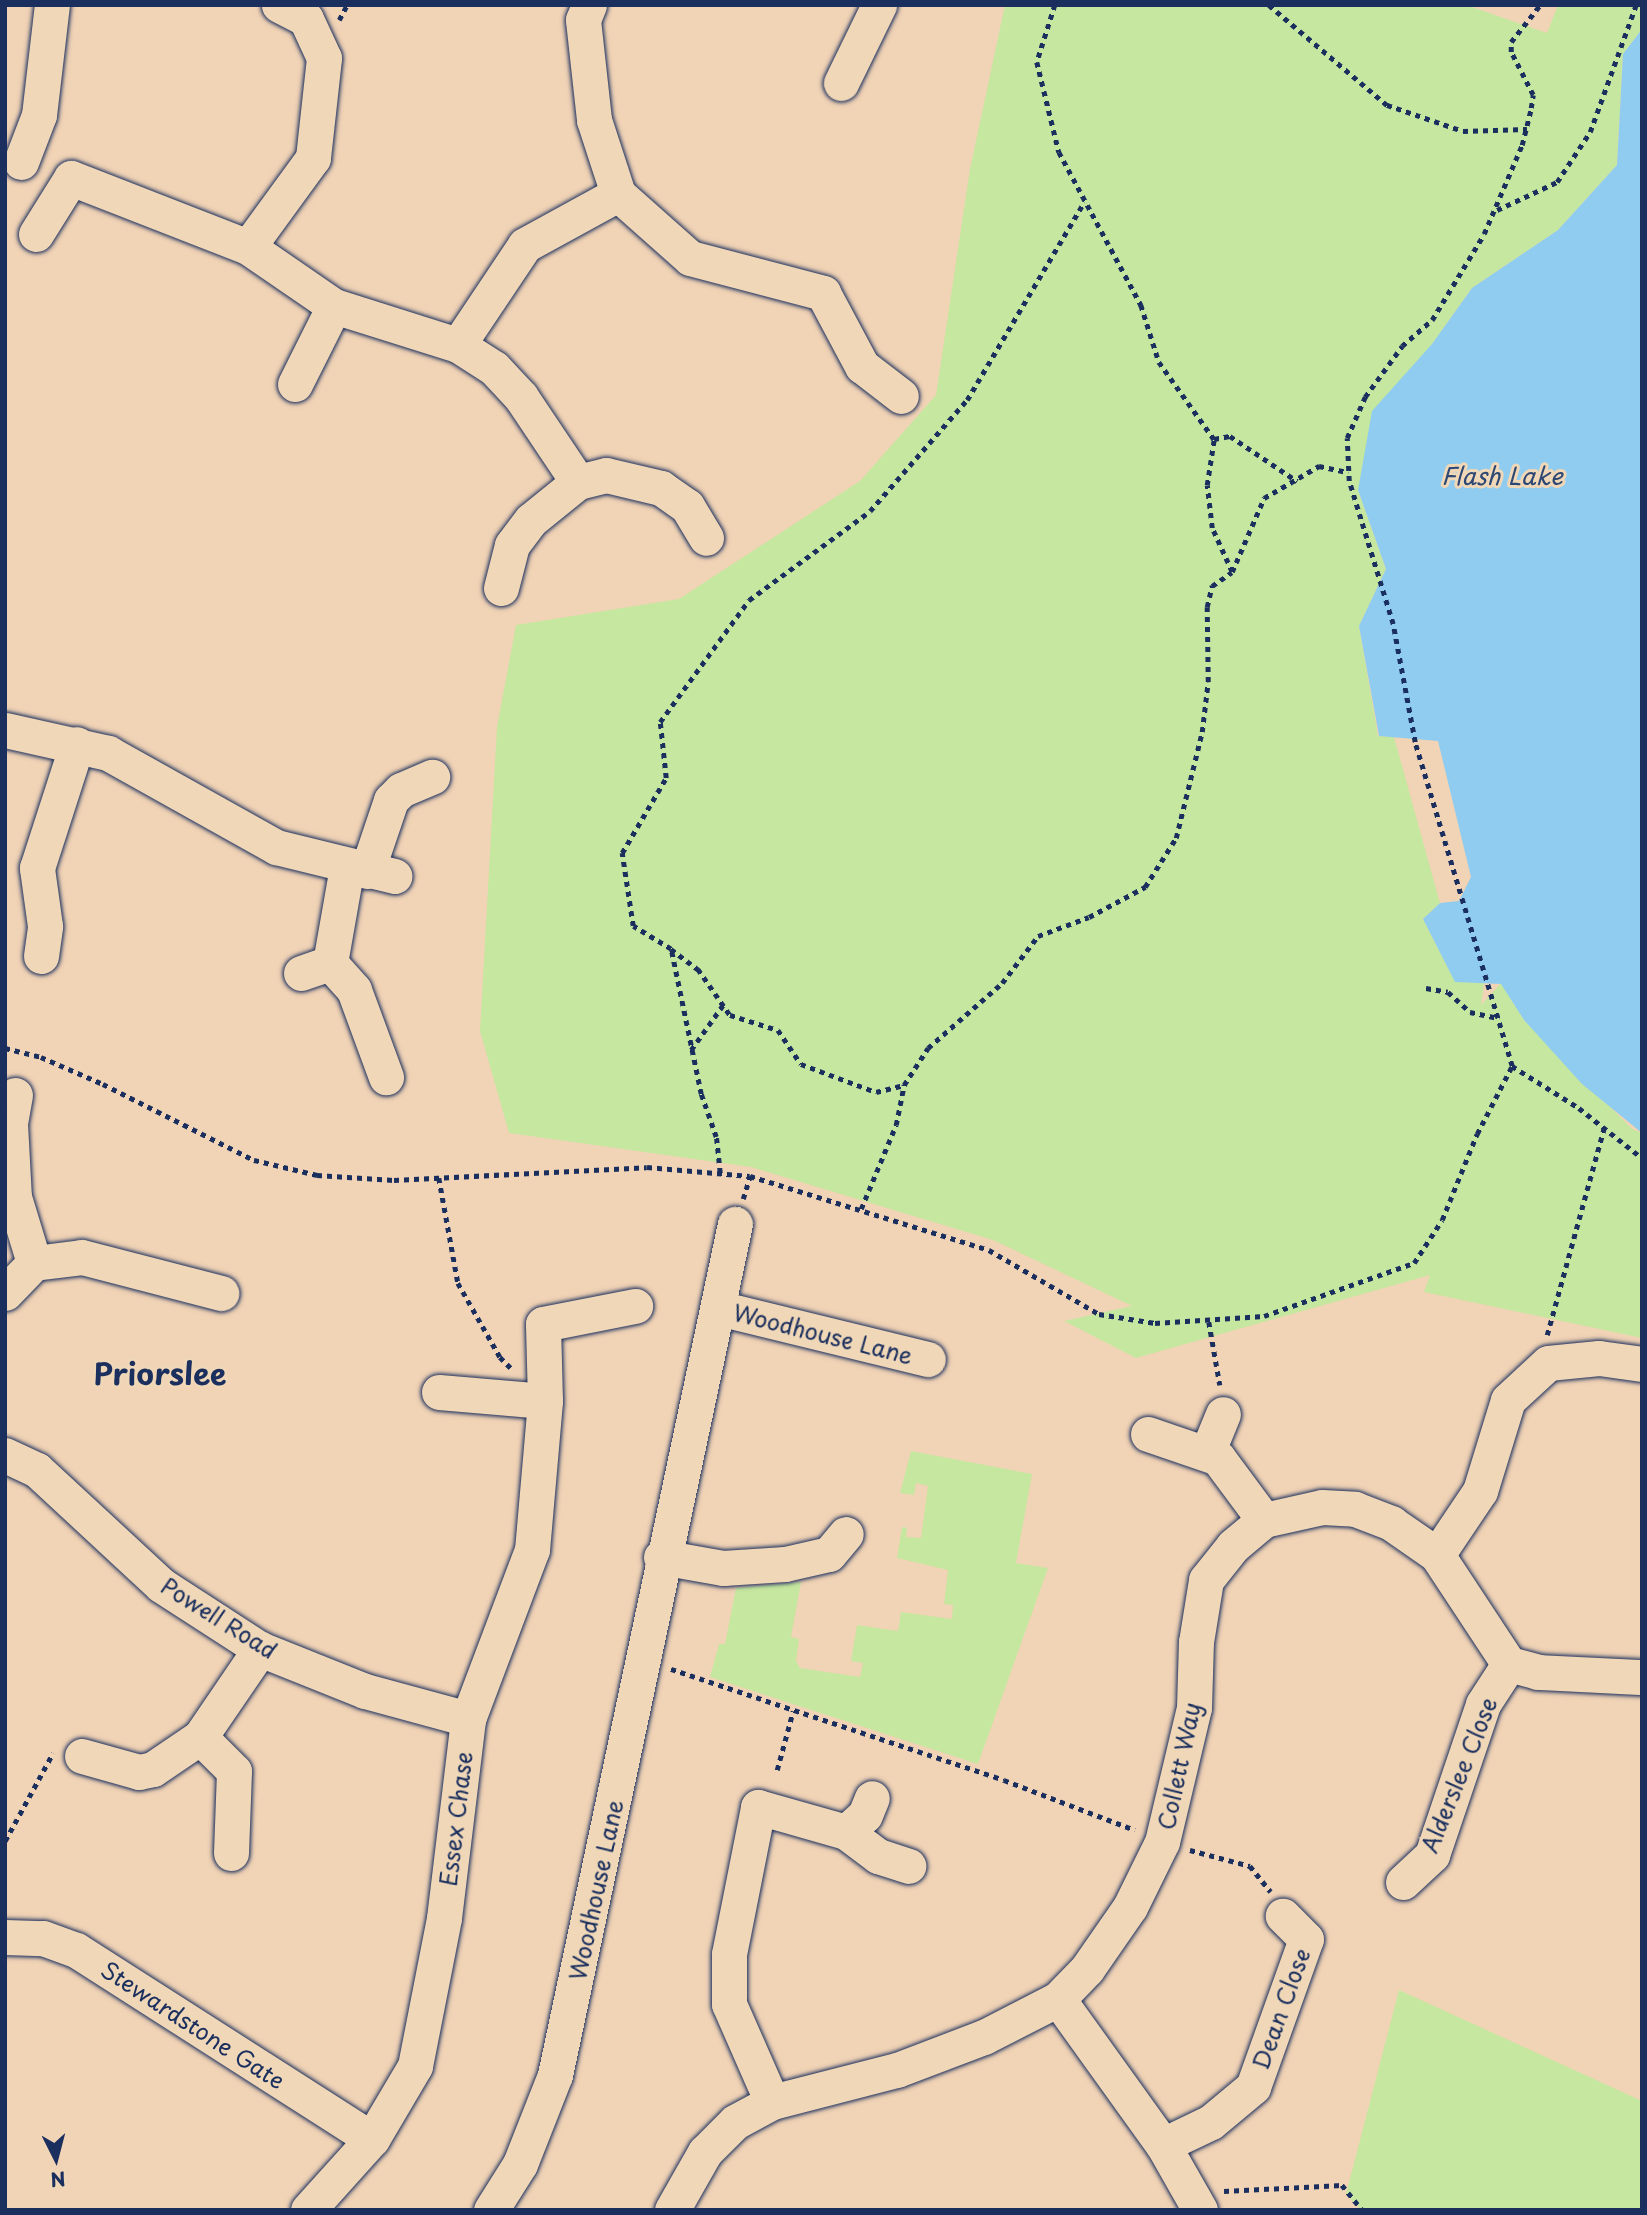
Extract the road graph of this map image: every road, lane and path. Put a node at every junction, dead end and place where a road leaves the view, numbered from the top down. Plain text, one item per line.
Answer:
1 (52, 5) edge
2 (279, 5) edge
3 (589, 5) edge
4 (879, 5) edge
5 (1055, 5) edge
6 (1269, 5) edge
7 (1540, 5) edge
8 (1636, 5) edge
9 (841, 83) dead end
10 (1527, 128) junction
11 (13, 159) edge
12 (71, 178) junction
13 (618, 194) junction
14 (1084, 202) junction
15 (1495, 211) junction
16 (36, 234) dead end
17 (248, 247) junction
18 (334, 306) junction
19 (458, 345) junction
20 (295, 384) dead end
21 (901, 396) dead end
22 (1214, 439) junction
23 (1348, 471) junction
24 (1297, 481) junction
25 (578, 482) junction
26 (706, 538) dead end
27 (1232, 572) junction
28 (501, 588) dead end
29 (5, 730) edge
30 (77, 744) junction
31 (432, 777) dead end
32 (369, 872) junction
33 (671, 949) junction
34 (41, 956) dead end
35 (1426, 988) dead end
36 (723, 1005) junction
37 (1499, 1018) junction
38 (5, 1048) edge
39 (691, 1050) junction
40 (1512, 1066) junction
41 (386, 1077) dead end
42 (904, 1085) junction
43 (15, 1096) dead end
44 (1604, 1128) junction
45 (1642, 1158) edge
46 (720, 1173) junction
47 (439, 1178) junction
48 (861, 1209) junction
49 (736, 1224) dead end
50 (34, 1262) junction
51 (5, 1293) edge
52 (221, 1293) dead end
53 (635, 1306) dead end
54 (718, 1308) junction
55 (1209, 1321) junction
56 (928, 1359) dead end
57 (1548, 1363) junction
58 (1642, 1364) edge
59 (439, 1392) dead end
60 (545, 1401) junction
61 (1223, 1414) joint
62 (1148, 1434) dead end
63 (1207, 1453) junction
64 (5, 1455) edge
65 (1265, 1520) junction
66 (840, 1554) dead end
67 (1437, 1555) junction
68 (662, 1557) junction
69 (260, 1649) junction
70 (645, 1658) junction
71 (1508, 1664) junction
72 (1642, 1677) edge
73 (793, 1711) junction
74 (468, 1719) junction
75 (200, 1737) junction
76 (82, 1756) dead end
77 (767, 1787) junction
78 (872, 1798) dead end
79 (833, 1828) junction
80 (1162, 1842) junction
81 (231, 1853) dead end
82 (908, 1866) dead end
83 (1404, 1882) dead end
84 (1283, 1916) joint
85 (5, 1937) edge
86 (1058, 1999) junction
87 (772, 2102) junction
88 (372, 2139) junction
89 (1163, 2145) junction
90 (1196, 2203) edge
91 (308, 2210) edge
92 (491, 2210) edge
93 (672, 2210) edge
94 (1362, 2210) edge

1 - 11 street
2 - 17 street
3 - 13 street
4 - 9 street
5 - 14 path
6 - 10 path
7 - 10 path
8 - 15 path
10 - 15 path
11 - 12 street
12 - 16 street
12 - 17 street
13 - 19 street
13 - 21 street
14 - 22 path
14 - 33 path
15 - 23 path
17 - 18 street
18 - 19 street
18 - 20 street
19 - 25 street
22 - 24 path
22 - 27 path
23 - 24 path
23 - 37 path
24 - 27 path
25 - 26 street
25 - 28 street
27 - 42 path
29 - 30 street
30 - 32 street
30 - 34 street
31 - 32 street
32 - 41 street
33 - 36 path
33 - 39 path
35 - 37 path
36 - 39 path
36 - 42 path
37 - 40 path
38 - 47 path
39 - 46 path
40 - 44 path
40 - 55 path
42 - 48 path
43 - 50 street
44 - 45 path
44 - 57 path
46 - 47 path
46 - 48 path
47 - 60 path
48 - 55 path
49 - 54 street, Woodhouse Lane
50 - 51 street
50 - 52 street
53 - 60 street, Essex Chase
54 - 56 street, Woodhouse Lane
54 - 68 street, Woodhouse Lane
55 - 61 path
57 - 58 street
57 - 67 street
59 - 60 street
60 - 74 street, Essex Chase
61 - 63 street
62 - 63 street
63 - 65 street
64 - 69 street, Powell Road
65 - 67 street, Collett Way
65 - 80 street, Collett Way
66 - 68 street
67 - 71 street, Collett Way
68 - 70 street, Woodhouse Lane
69 - 74 street, Powell Road
69 - 75 street
70 - 73 path
70 - 92 street, Woodhouse Lane
71 - 72 street
71 - 83 street, Alderslee Close
73 - 77 path
73 - 80 path
74 - 88 street, Essex Chase
75 - 76 street
75 - 81 street
77 - 79 street
77 - 87 street
78 - 79 street
79 - 82 street
80 - 84 path
80 - 86 street, Collett Way
84 - 89 street, Dean Close
85 - 88 street, Stewardstone Gate
86 - 87 street, Collett Way
86 - 89 street
87 - 93 street, Collett Way
88 - 91 street, Essex Chase
89 - 90 street
90 - 94 path

